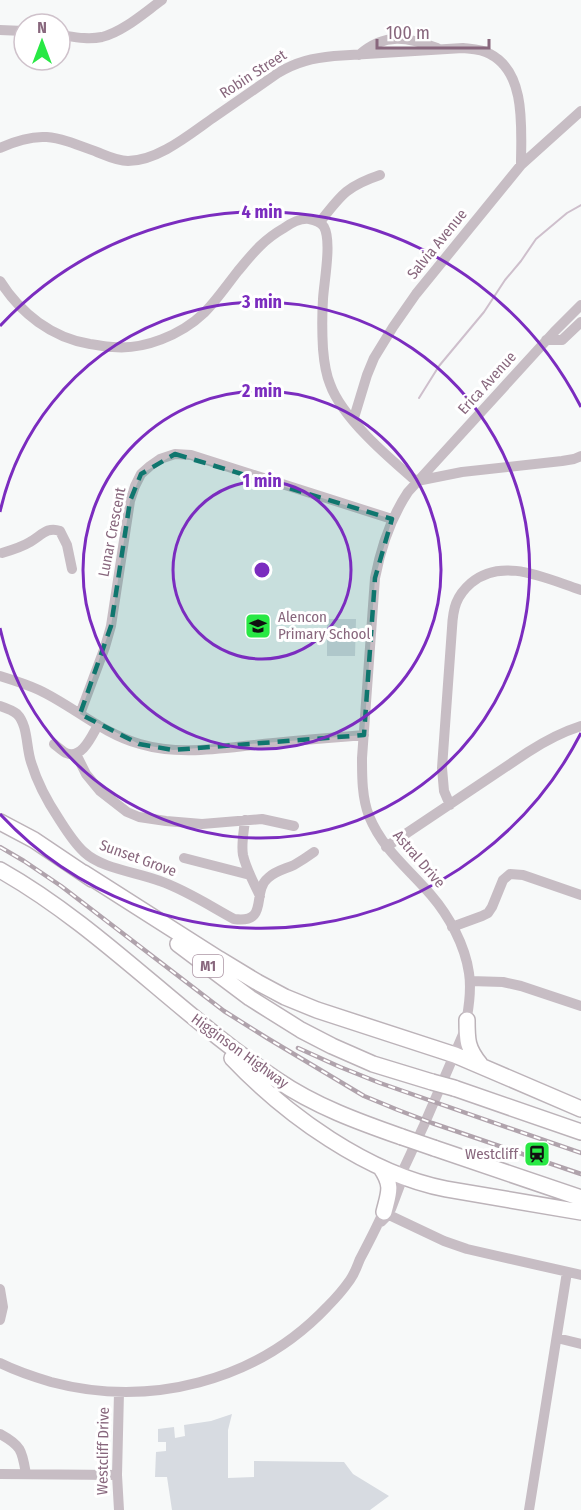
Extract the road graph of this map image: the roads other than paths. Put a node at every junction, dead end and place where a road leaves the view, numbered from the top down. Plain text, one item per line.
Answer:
1 (162, 0) edge
2 (72, 36) edge
3 (581, 111) edge
4 (0, 148) edge
5 (521, 165) junction
6 (380, 175) dead end
7 (320, 222) junction
8 (0, 281) edge
9 (581, 305) edge
10 (581, 322) edge
11 (546, 340) junction
12 (353, 421) junction
13 (579, 459) edge
14 (417, 482) junction
15 (392, 519) junction
16 (2, 553) dead end
17 (72, 569) dead end
18 (581, 590) edge
19 (1, 679) edge
20 (0, 706) edge
21 (80, 714) junction
22 (98, 725) junction
23 (581, 726) edge
24 (364, 735) junction
25 (54, 744) dead end
26 (76, 754) junction
27 (450, 805) junction
28 (245, 820) junction
29 (0, 822) edge
30 (294, 826) dead end
31 (386, 847) junction
32 (314, 852) dead end
33 (184, 858) dead end
34 (0, 870) edge
35 (84, 873) junction
36 (250, 874) junction
37 (581, 895) edge
38 (260, 897) junction
39 (452, 927) junction
40 (470, 981) junction
41 (581, 1006) edge
42 (186, 1011) junction
43 (467, 1020) junction
44 (455, 1055) junction
45 (481, 1065) junction
46 (581, 1109) edge
47 (581, 1132) edge
48 (381, 1168) junction
49 (400, 1177) junction
50 (581, 1198) edge
51 (581, 1212) edge
52 (386, 1214) junction
53 (355, 1272) junction
54 (567, 1272) junction
55 (581, 1275) edge
56 (0, 1289) edge
57 (0, 1320) edge
58 (557, 1338) junction
59 (581, 1344) edge
60 (0, 1363) edge
61 (119, 1392) junction
62 (0, 1434) edge
63 (0, 1474) edge
64 (26, 1474) junction
65 (117, 1475) junction
66 (119, 1510) edge
67 (529, 1510) edge

1 - 2 street
3 - 5 street, Salvia Avenue
4 - 5 street, Robin Street
5 - 12 street, Salvia Avenue
6 - 7 street
7 - 8 street
7 - 12 street
9 - 11 street, Erica Avenue
10 - 11 street
11 - 14 street, Erica Avenue
12 - 14 street
13 - 14 street
14 - 15 street, Astral Drive
15 - 21 street, Lunar Crescent
15 - 24 street, Astral Drive
16 - 17 street
18 - 27 street
19 - 21 street
20 - 38 street, Sunset Grove
21 - 22 street
22 - 24 street
22 - 26 street
23 - 27 street
24 - 31 street, Astral Drive
25 - 26 street
26 - 28 street
27 - 31 street
28 - 30 street
28 - 36 street
29 - 35 highway, M1
31 - 39 street, Astral Drive
32 - 38 street, Sunset Grove
33 - 36 street
34 - 42 highway, Higginson Highway
35 - 44 highway
35 - 47 highway, M1, bridge
36 - 38 street
37 - 39 street
39 - 40 street, Astral Drive
40 - 41 street
40 - 43 street, Astral Drive
42 - 48 highway
42 - 50 highway, Higginson Highway, bridge
43 - 44 street, Astral Drive
43 - 45 highway
44 - 45 highway
44 - 49 street, Astral Drive
45 - 46 highway
48 - 49 highway
48 - 52 highway
49 - 51 highway
49 - 52 street, Astral Drive
52 - 53 street
52 - 53 street
52 - 54 street
53 - 61 street
54 - 55 street
54 - 58 street
56 - 57 street
58 - 59 street
58 - 67 street
60 - 61 street
61 - 65 street, Westcliff Drive
62 - 64 street
63 - 64 street
64 - 65 street
65 - 66 street, Westcliff Drive

